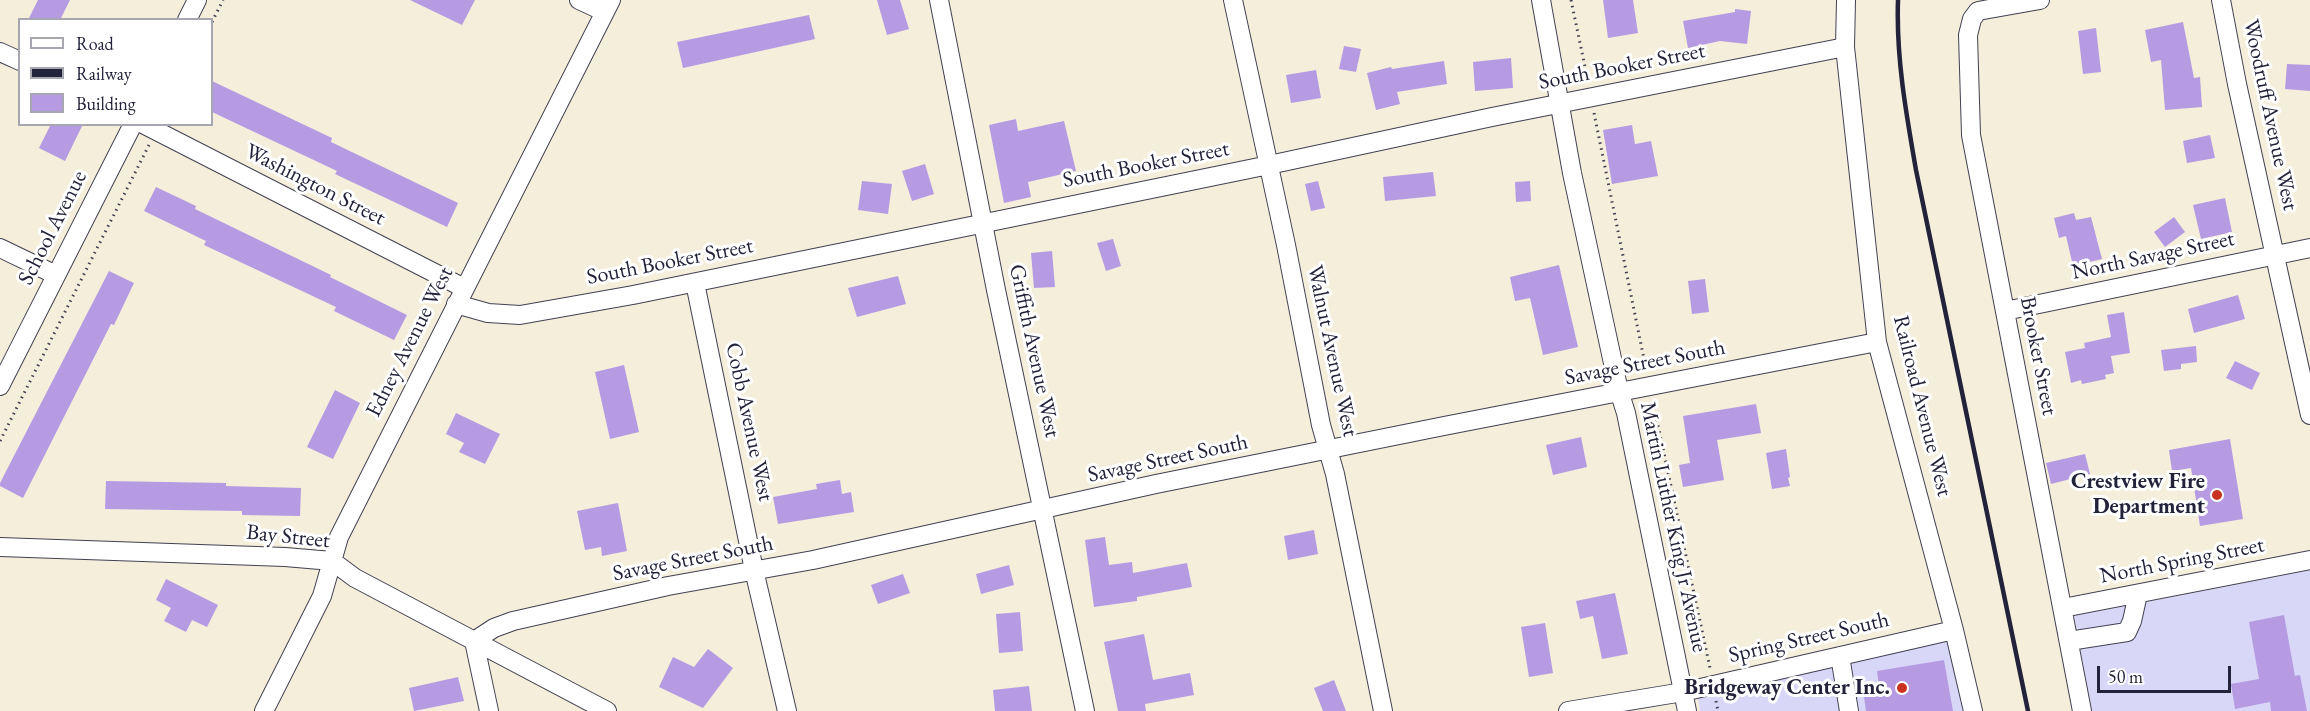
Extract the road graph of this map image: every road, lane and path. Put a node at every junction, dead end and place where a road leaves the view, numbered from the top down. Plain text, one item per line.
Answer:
1 (197, 0) edge
2 (223, 0) edge
3 (579, 0) edge
4 (939, 0) edge
5 (1233, 0) edge
6 (1541, 0) edge
7 (1571, 0) edge
8 (1846, 0) edge
9 (2040, 0) edge
10 (2221, 0) edge
11 (608, 6) edge
12 (188, 18) edge
13 (213, 20) edge
14 (1845, 47) junction
15 (0, 52) edge
16 (18, 60) edge
17 (1591, 98) junction
18 (1560, 104) junction
19 (132, 126) edge
20 (149, 128) edge
21 (1269, 165) junction
22 (984, 222) junction
23 (0, 248) edge
24 (2310, 248) edge
25 (2275, 255) junction
26 (56, 275) junction
27 (695, 283) junction
28 (460, 296) junction
29 (2005, 311) junction
30 (1877, 342) junction
31 (1649, 385) junction
32 (0, 386) edge
33 (1619, 391) junction
34 (2310, 415) edge
35 (0, 441) edge
36 (1328, 449) junction
37 (1043, 511) junction
38 (0, 547) edge
39 (2310, 560) edge
40 (332, 561) junction
41 (754, 570) junction
42 (2138, 594) junction
43 (2063, 608) junction
44 (1954, 630) junction
45 (474, 641) junction
46 (2069, 641) junction
47 (1840, 656) junction
48 (1713, 685) junction
49 (1683, 692) junction
50 (264, 711) edge
51 (489, 711) edge
52 (607, 711) edge
53 (787, 711) edge
54 (1085, 711) edge
55 (1383, 711) edge
56 (1568, 711) edge
57 (1687, 711) edge
58 (1718, 711) edge
59 (1849, 711) edge
60 (1973, 711) edge
61 (2082, 711) edge

1 - 12 street
2 - 13 path
3 - 11 street
4 - 22 street, Griffith Avenue West
5 - 21 street, Walnut Avenue West
6 - 18 street, Martin Luther King Jr Avenue
7 - 17 path
8 - 14 street, Railroad Avenue West
9 - 29 street, Brooker Street
10 - 25 street, Woodruff Avenue West
11 - 28 street, Edney Avenue West
14 - 17 street, South Booker Street
14 - 30 street, Railroad Avenue West
15 - 16 street
17 - 18 street, South Booker Street
17 - 31 path
18 - 21 street, South Booker Street
18 - 33 street, Martin Luther King Jr Avenue
19 - 26 street, School Avenue
20 - 28 street, Washington Street
20 - 35 path
21 - 22 street, South Booker Street
21 - 36 street, Walnut Avenue West
22 - 27 street, South Booker Street
22 - 37 street, Griffith Avenue West
23 - 26 street
24 - 25 street, North Savage Street
25 - 29 street, North Savage Street
25 - 34 street, Woodruff Avenue West
26 - 32 street, School Avenue
27 - 28 street, South Booker Street
27 - 41 street, Cobb Avenue West
28 - 40 street, Edney Avenue West
29 - 43 street, Brooker Street
30 - 31 street, Savage Street South
30 - 44 street, Railroad Avenue West
31 - 33 street, Savage Street South
31 - 48 path
33 - 36 street, Savage Street South
33 - 49 street, Martin Luther King Jr Avenue
36 - 37 street, Savage Street South
36 - 55 street, Walnut Avenue West
37 - 41 street, Savage Street South
37 - 54 street, Griffith Avenue West
38 - 40 street, Bay Street
39 - 42 street, North Spring Street
40 - 45 street, Bay Street
40 - 50 street, Edney Avenue West
41 - 45 street, Savage Street South
41 - 53 street, Cobb Avenue West
42 - 43 street, North Spring Street
42 - 46 street
43 - 46 street, Brooker Street
44 - 47 street, Spring Street South
44 - 60 street, Railroad Avenue West
45 - 51 street
45 - 52 street, Bay Street
46 - 61 street, Brooker Street
47 - 48 street, Spring Street South
47 - 59 street
48 - 49 street, Spring Street South
48 - 58 path
49 - 56 street, Spring Street South
49 - 57 street, Martin Luther King Jr Avenue

